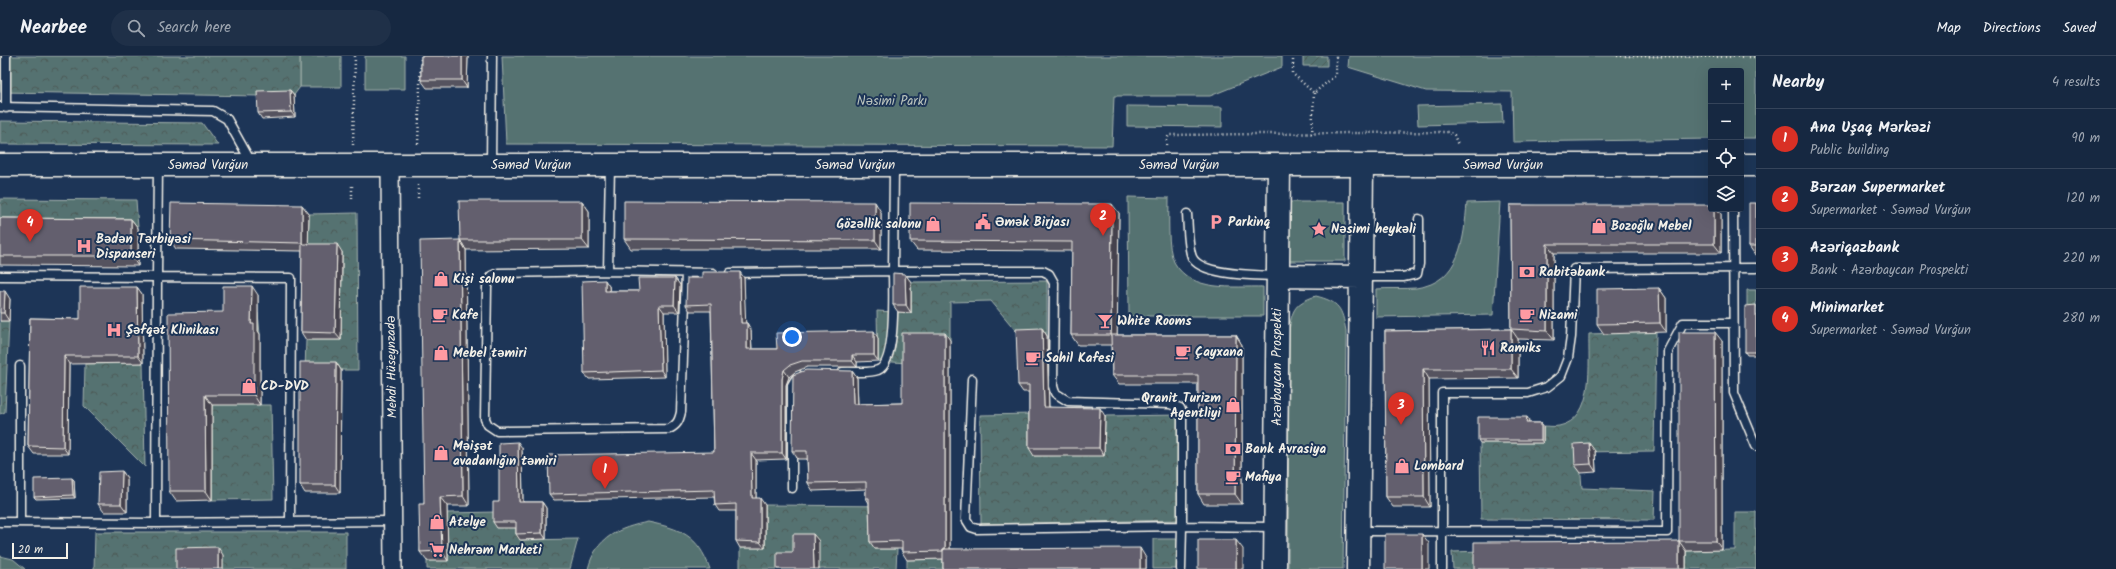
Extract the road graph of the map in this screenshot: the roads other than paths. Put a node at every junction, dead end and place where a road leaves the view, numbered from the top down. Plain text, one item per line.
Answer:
1 (6, 56) edge
2 (492, 56) edge
3 (3, 108) edge
4 (0, 165) edge
5 (158, 165) junction
6 (252, 165) junction
7 (390, 165) junction
8 (491, 165) junction
9 (610, 165) junction
10 (894, 165) junction
11 (1278, 165) junction
12 (1362, 165) junction
13 (1708, 165) edge
14 (1744, 165) edge
15 (1756, 165) edge
16 (1733, 212) edge
17 (1187, 214) dead end
18 (1419, 218) dead end
19 (1733, 268) junction
20 (1756, 268) edge
21 (608, 271) junction
22 (893, 271) junction
23 (686, 273) junction
24 (0, 276) edge
25 (1278, 276) junction
26 (157, 277) junction
27 (1361, 277) junction
28 (1733, 323) junction
29 (20, 366) dead end
30 (806, 372) edge
31 (836, 372) edge
32 (972, 379) dead end
33 (1756, 446) edge
34 (792, 488) dead end
35 (394, 521) junction
36 (0, 522) edge
37 (20, 522) junction
38 (290, 522) junction
39 (156, 523) junction
40 (1182, 526) junction
41 (1276, 527) junction
42 (1359, 531) junction
43 (1442, 531) junction
44 (393, 569) edge
45 (1181, 569) edge
46 (1275, 569) edge
47 (1358, 569) edge
48 (1442, 569) edge

1 - 3 lane
2 - 8 lane
3 - 6 lane
4 - 5 main road, Səməd Vurğun
5 - 6 main road, Səməd Vurğun
5 - 26 lane
6 - 7 main road, Səməd Vurğun
7 - 8 main road, Səməd Vurğun
7 - 35 street, Mehdi Hüseynzadə
8 - 9 main road, Səməd Vurğun
9 - 10 main road, Səməd Vurğun
9 - 21 lane
10 - 11 main road, Səməd Vurğun
10 - 22 lane
11 - 12 main road, Səməd Vurğun
11 - 25 main road, Azərbaycan Prospekti
12 - 13 main road, Səməd Vurğun
12 - 27 main road
14 - 15 main road
16 - 19 lane
17 - 25 lane
18 - 27 lane
19 - 20 lane
19 - 28 lane
19 - 43 lane
21 - 23 lane
21 - 23 lane
22 - 23 lane
22 - 31 lane
22 - 40 lane
24 - 26 lane
25 - 27 main road
25 - 41 main road, Azərbaycan Prospekti
26 - 38 lane
26 - 39 lane
27 - 42 main road
28 - 33 lane
28 - 43 lane
29 - 37 lane
30 - 34 lane
32 - 40 lane
35 - 38 lane
35 - 44 street, Mehdi Hüseynzadə
36 - 37 lane
37 - 39 lane
38 - 39 lane
40 - 41 lane
40 - 45 lane
41 - 46 main road, Azərbaycan Prospekti
42 - 43 lane
42 - 47 main road
43 - 48 lane

